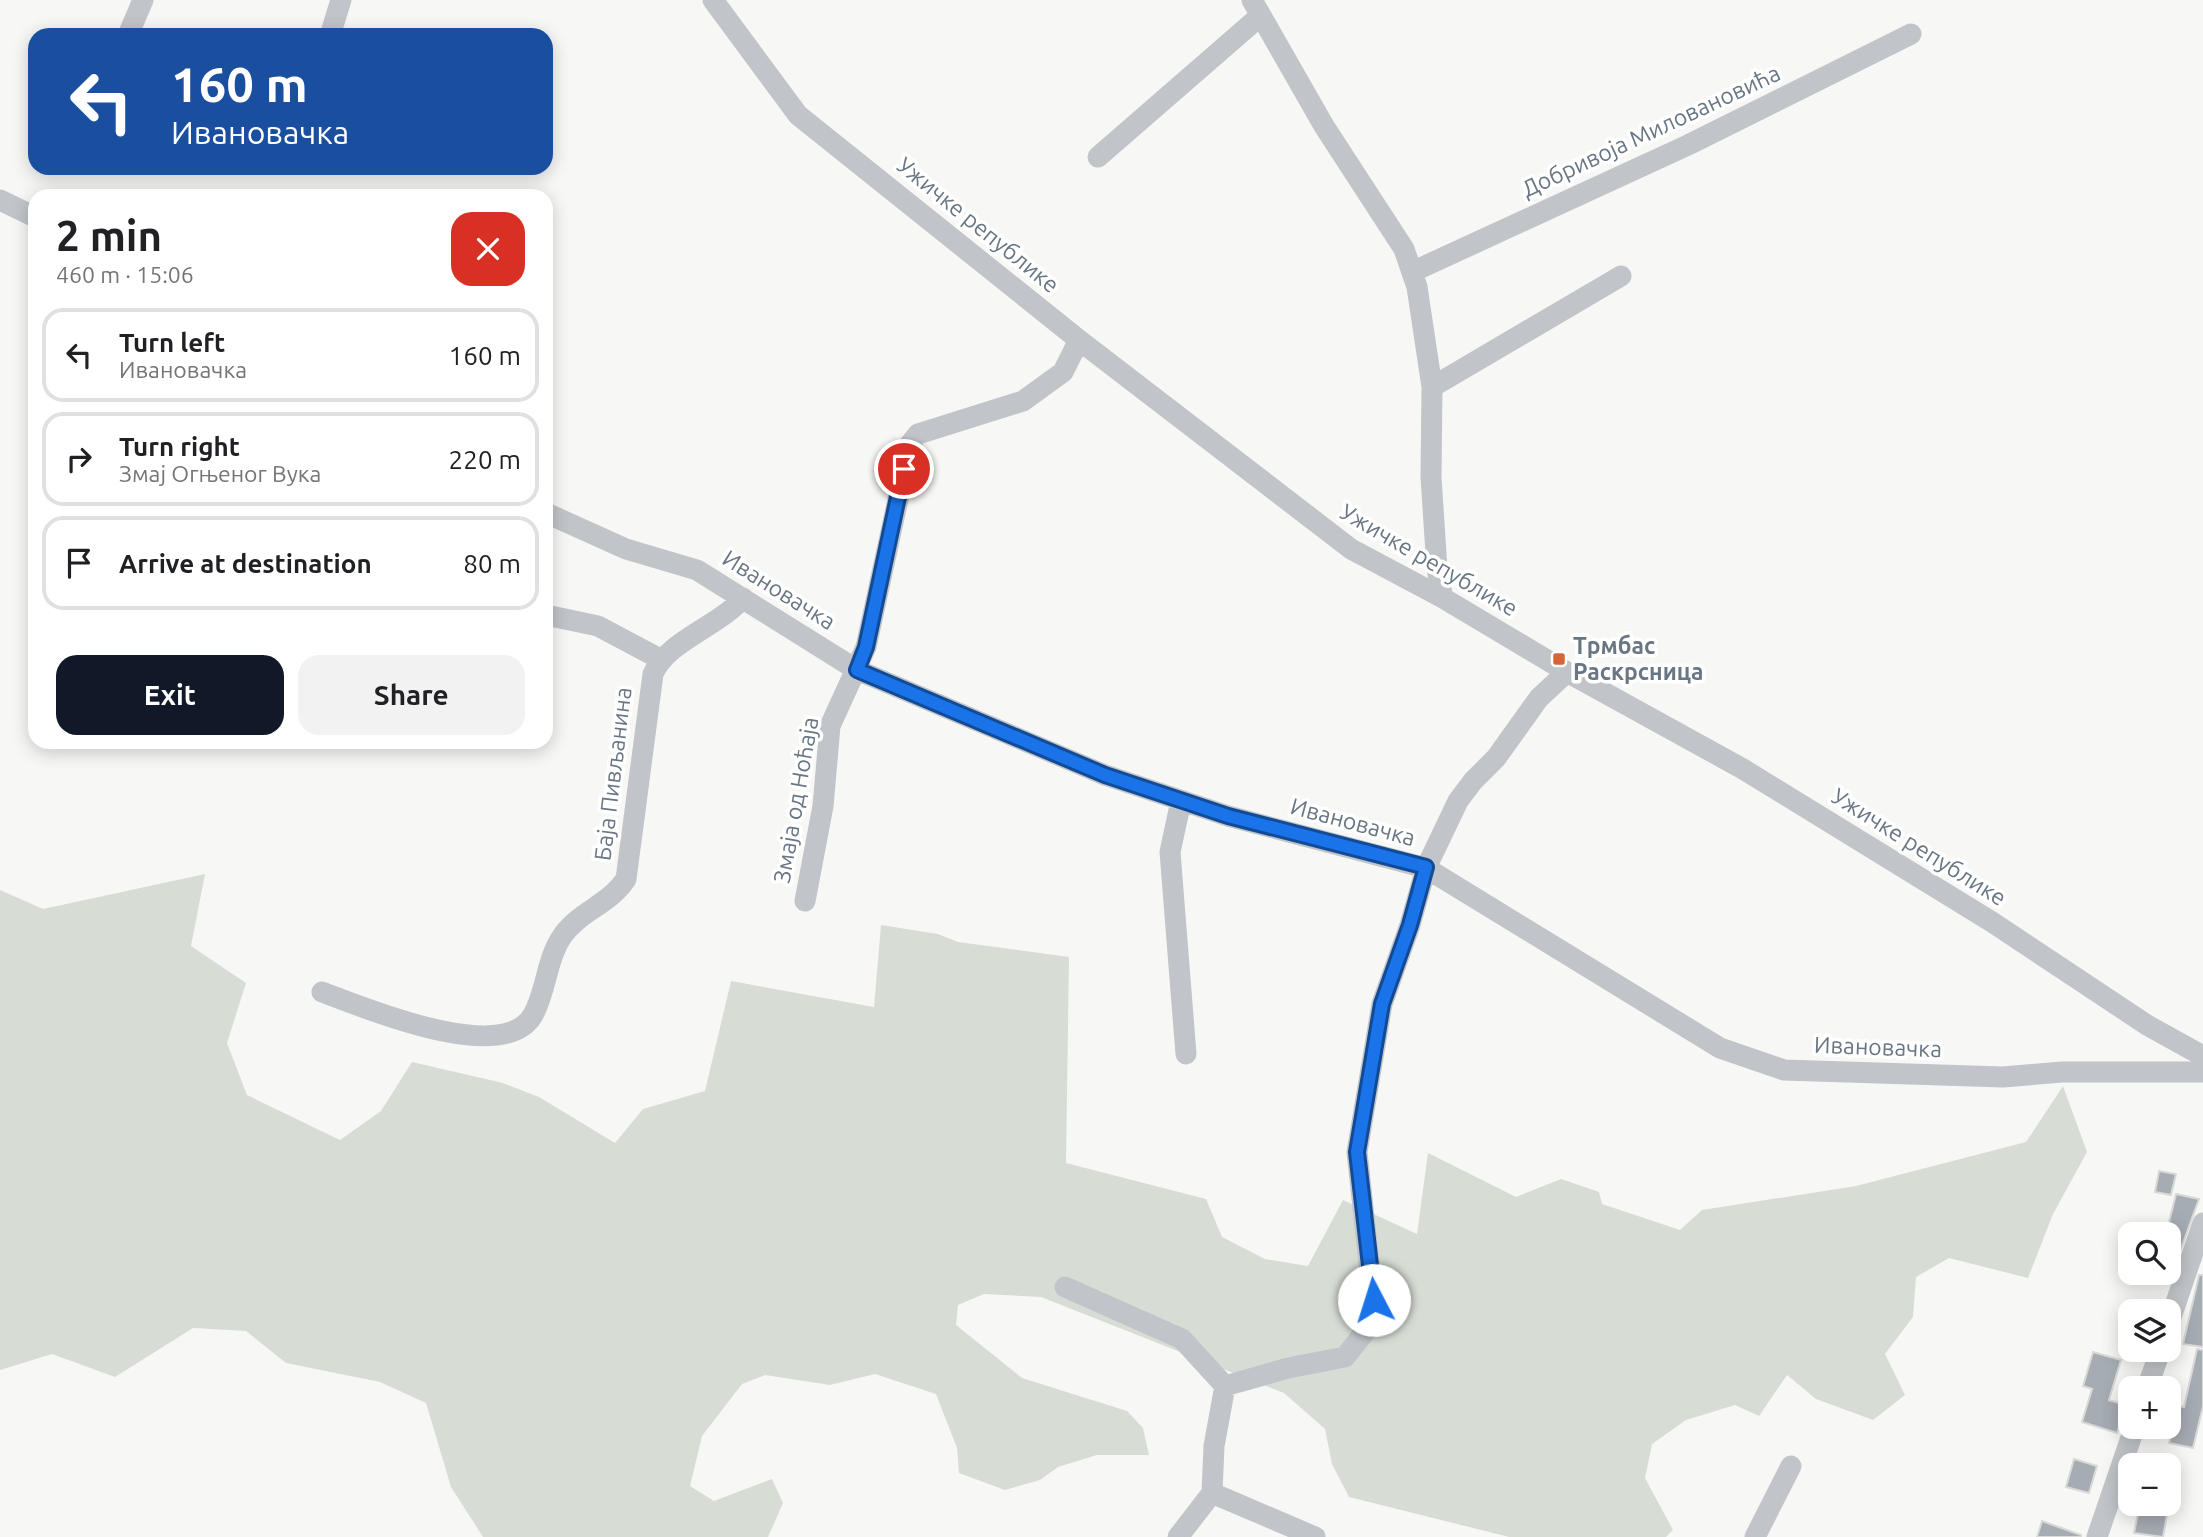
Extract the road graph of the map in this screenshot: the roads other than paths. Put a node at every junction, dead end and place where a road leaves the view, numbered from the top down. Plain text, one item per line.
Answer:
1 (143, 0) edge
2 (341, 0) edge
3 (713, 0) edge
4 (1256, 8) edge
5 (131, 28) edge
6 (332, 28) edge
7 (1911, 34) dead end
8 (1098, 157) dead end
9 (0, 200) edge
10 (28, 214) edge
11 (1412, 272) junction
12 (1621, 276) dead end
13 (1079, 340) junction
14 (1432, 387) junction
15 (553, 516) edge
16 (743, 598) junction
17 (1443, 598) junction
18 (553, 616) edge
19 (660, 659) junction
20 (857, 670) junction
21 (1567, 672) junction
22 (1181, 801) junction
23 (1426, 867) junction
24 (805, 901) dead end
25 (322, 992) dead end
26 (1186, 1055) dead end
27 (2203, 1056) edge
28 (2203, 1072) edge
29 (2203, 1223) edge
30 (1065, 1287) dead end
31 (2177, 1299) edge
32 (1225, 1386) junction
33 (2131, 1439) edge
34 (1791, 1466) dead end
35 (1212, 1493) junction
36 (1178, 1537) edge
37 (1315, 1537) edge
38 (1755, 1537) edge
39 (2097, 1537) edge

1 - 5 street
2 - 6 street
3 - 13 street, Ужичке републике
4 - 8 street
4 - 11 street
7 - 11 street, Добривоја Миловановића
9 - 10 street
11 - 14 street
12 - 14 street
13 - 17 street, Ужичке републике
13 - 20 street, Змаја од Ноћаја
14 - 17 street
15 - 16 street, Ивановачка
16 - 19 street
16 - 20 street, Ивановачка
17 - 21 street, Ужичке републике
18 - 19 street
19 - 25 street, Баја Пивљанина
20 - 22 street, Ивановачка
20 - 24 street, Змаја од Ноћаја
21 - 23 street
21 - 27 street, Ужичке републике
22 - 23 street, Ивановачка
22 - 26 street
23 - 28 street, Ивановачка
23 - 32 street
29 - 31 street
30 - 32 street
32 - 35 street
33 - 39 street
34 - 38 street
35 - 36 street
35 - 37 street

